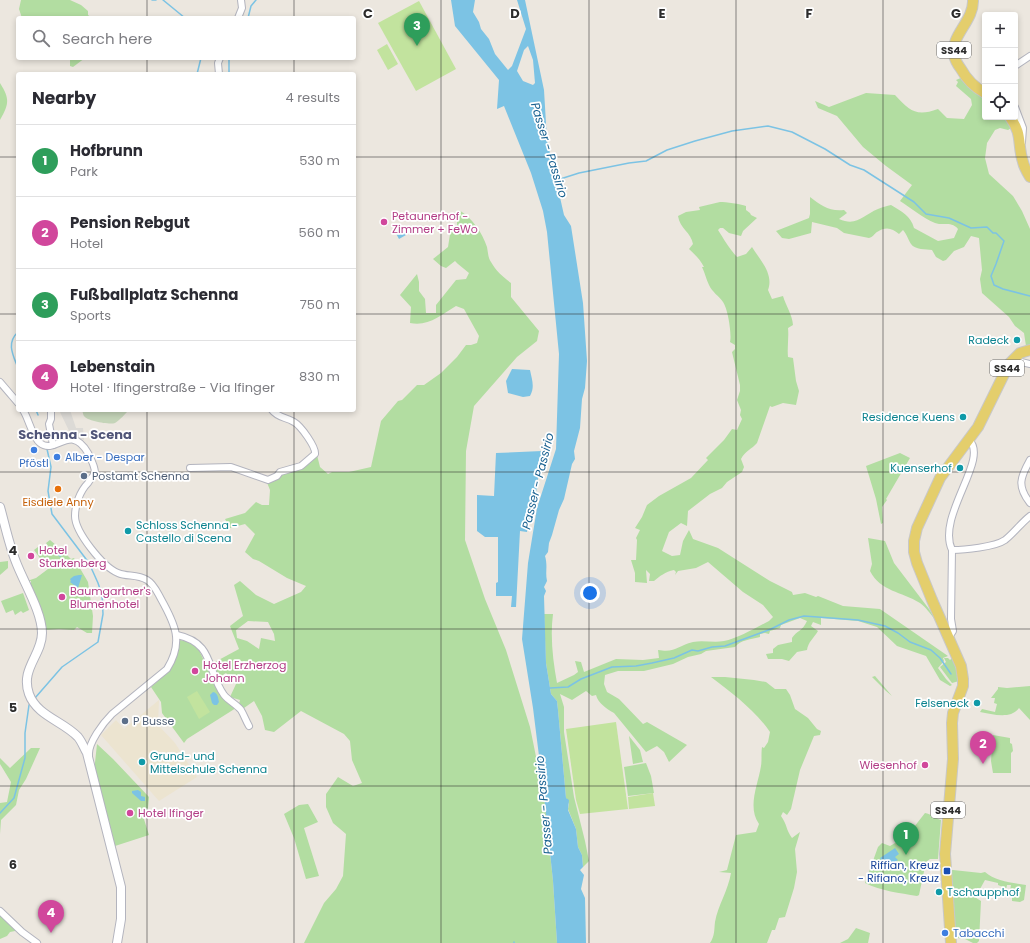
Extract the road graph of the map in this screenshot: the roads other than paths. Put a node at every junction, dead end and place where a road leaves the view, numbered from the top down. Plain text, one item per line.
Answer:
1 (241, 0) edge
2 (973, 0) edge
3 (239, 16) edge
4 (1030, 56) edge
5 (219, 60) edge
6 (1018, 64) edge
7 (219, 72) edge
8 (982, 91) edge
9 (1018, 115) edge
10 (1012, 120) edge
11 (1021, 149) junction
12 (1030, 177) edge
13 (1030, 350) edge
14 (1013, 360) junction
15 (1030, 364) edge
16 (0, 382) edge
17 (16, 401) edge
18 (24, 412) edge
19 (51, 412) edge
20 (274, 412) edge
21 (969, 440) junction
22 (51, 445) junction
23 (1030, 460) edge
24 (190, 468) dead end
25 (1030, 503) edge
26 (0, 507) edge
27 (1030, 516) edge
28 (952, 550) junction
29 (177, 635) junction
30 (949, 637) junction
31 (249, 726) dead end
32 (95, 738) junction
33 (82, 743) junction
34 (90, 765) junction
35 (0, 911) edge
36 (37, 943) edge
37 (117, 943) edge
38 (950, 943) edge

1 - 3 street
2 - 8 main road, SS44
4 - 6 street
5 - 7 street
9 - 11 street
10 - 11 main road
11 - 12 main road
13 - 14 main road, SS44
14 - 15 street
14 - 21 main road, SS44
16 - 17 street
18 - 22 street
19 - 22 street
20 - 24 street
21 - 28 street
21 - 30 main road, SS44
22 - 29 street
23 - 25 street
26 - 33 street
27 - 28 street
28 - 30 street
29 - 31 street
29 - 32 street
30 - 38 main road, SS44
32 - 33 street
32 - 34 street
33 - 34 street
34 - 37 street
35 - 36 street

